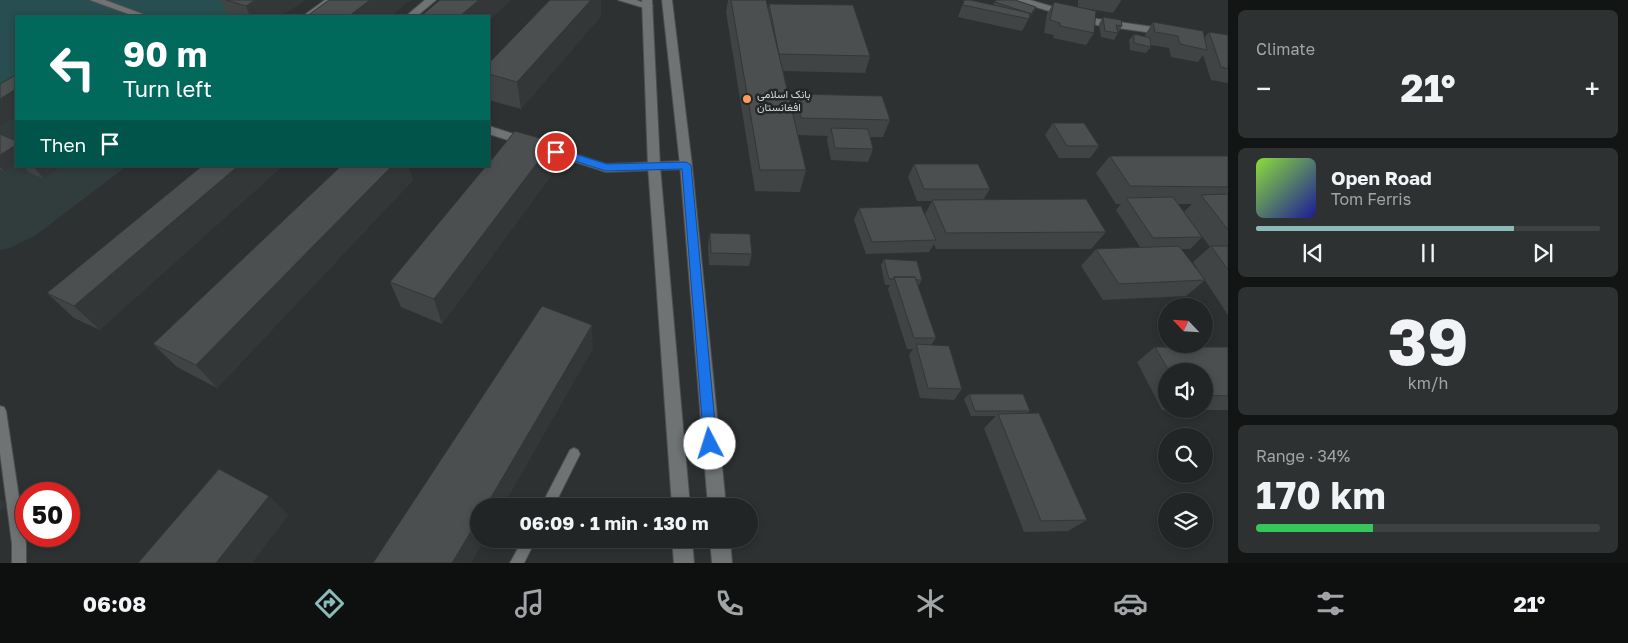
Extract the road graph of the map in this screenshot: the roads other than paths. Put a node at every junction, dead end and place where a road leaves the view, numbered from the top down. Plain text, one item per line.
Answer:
1 (95, 0) edge
2 (129, 0) edge
3 (329, 0) edge
4 (431, 0) edge
5 (623, 0) edge
6 (667, 0) edge
7 (1019, 0) edge
8 (648, 3) edge
9 (110, 5) junction
10 (140, 15) edge
11 (307, 15) edge
12 (412, 15) edge
13 (1179, 34) edge
14 (490, 130) edge
15 (686, 165) junction
16 (654, 166) junction
17 (0, 411) edge
18 (574, 454) dead end
19 (551, 498) edge
20 (680, 498) edge
21 (715, 498) edge
22 (525, 548) edge
23 (683, 548) edge
24 (721, 548) edge
25 (19, 563) edge
26 (517, 563) edge
27 (684, 563) edge
28 (722, 563) edge

1 - 9 main road
2 - 9 main road
3 - 11 lane
4 - 12 main road
5 - 8 main road
6 - 15 main road
7 - 13 main road
8 - 16 main road
9 - 10 main road
14 - 16 main road
15 - 16 main road
15 - 21 main road
16 - 20 main road
17 - 25 lane
18 - 19 lane
22 - 26 lane
23 - 27 main road
24 - 28 main road

